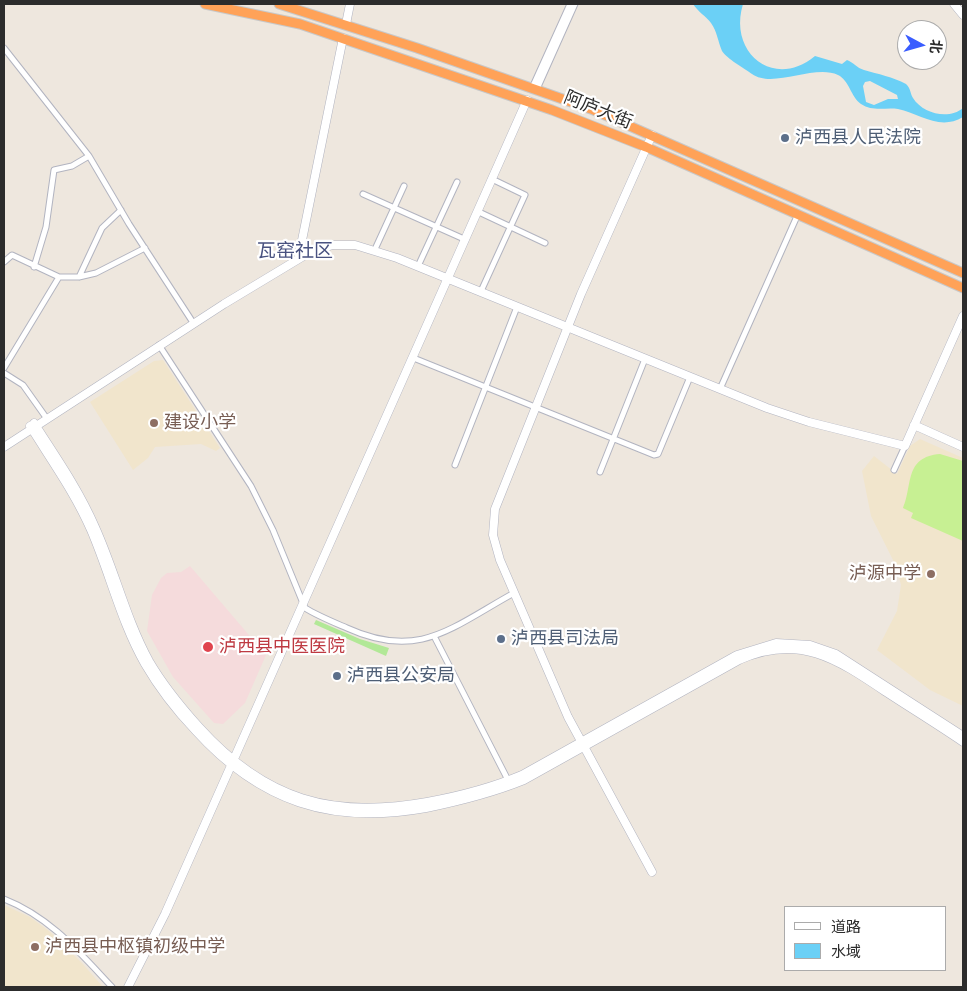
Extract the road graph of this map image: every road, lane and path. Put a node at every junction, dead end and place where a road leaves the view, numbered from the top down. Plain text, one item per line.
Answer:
1 (205, 4) edge
2 (279, 4) edge
3 (350, 4) edge
4 (570, 4) edge
5 (575, 4) edge
6 (954, 4) edge
7 (963, 15) edge
8 (346, 24) junction
9 (343, 38) junction
10 (4, 48) edge
11 (535, 88) junction
12 (529, 101) junction
13 (652, 135) junction
14 (647, 147) junction
15 (89, 156) junction
16 (496, 181) junction
17 (457, 182) dead end
18 (404, 186) dead end
19 (363, 194) dead end
20 (394, 208) junction
21 (121, 210) junction
22 (481, 214) junction
23 (798, 214) junction
24 (436, 227) junction
25 (510, 227) junction
26 (464, 240) junction
27 (545, 243) dead end
28 (376, 247) junction
29 (145, 248) junction
30 (299, 255) junction
31 (4, 262) edge
32 (419, 264) junction
33 (34, 267) junction
34 (963, 273) edge
35 (59, 277) junction
36 (79, 277) junction
37 (450, 278) junction
38 (963, 288) edge
39 (482, 290) junction
40 (517, 307) junction
41 (963, 316) edge
42 (192, 321) junction
43 (568, 326) junction
44 (158, 345) junction
45 (416, 359) junction
46 (645, 359) junction
47 (4, 368) edge
48 (4, 373) edge
49 (690, 377) junction
50 (485, 388) junction
51 (720, 388) junction
52 (535, 408) junction
53 (45, 416) junction
54 (914, 425) junction
55 (33, 426) junction
56 (613, 439) junction
57 (905, 444) junction
58 (4, 445) edge
59 (963, 447) edge
60 (455, 465) dead end
61 (894, 470) dead end
62 (600, 472) dead end
63 (514, 592) junction
64 (304, 605) junction
65 (434, 636) junction
66 (963, 736) edge
67 (963, 742) edge
68 (581, 744) junction
69 (233, 764) junction
70 (510, 783) junction
71 (652, 872) dead end
72 (4, 899) edge
73 (112, 987) edge
74 (128, 987) edge
75 (133, 987) edge

1 - 9 highway, 阿庐大街
2 - 8 highway, 阿庐大街
3 - 8 main road
4 - 11 street
5 - 11 street
6 - 7 main road
8 - 11 highway, 阿庐大街
9 - 12 highway, 阿庐大街
9 - 30 main road
10 - 15 street
11 - 13 highway, 阿庐大街
12 - 14 highway, 阿庐大街
12 - 16 main road
12 - 26 main road
13 - 14 main road
13 - 34 highway, 阿庐大街
14 - 23 highway, 阿庐大街
14 - 43 main road
15 - 21 street
15 - 33 street
16 - 22 main road
16 - 25 street
17 - 24 street
18 - 20 street
19 - 20 street
20 - 24 street
20 - 28 street
21 - 29 street
21 - 36 street
22 - 25 street
22 - 37 main road
23 - 38 highway, 阿庐大街
23 - 51 street
24 - 26 street
24 - 32 street
25 - 27 street
25 - 39 street
26 - 37 main road
28 - 30 main road
28 - 32 main road
29 - 36 street
29 - 42 street
30 - 42 main road
31 - 33 street
32 - 37 main road
33 - 35 street
35 - 36 street
35 - 47 street
37 - 39 main road
37 - 40 main road
37 - 44 main road
37 - 45 main road
37 - 64 main road
39 - 43 main road
40 - 43 main road
40 - 50 street
41 - 54 main road
42 - 44 main road
43 - 46 main road
43 - 51 main road
43 - 52 main road
44 - 53 main road
44 - 55 main road
44 - 64 street
45 - 50 street
45 - 64 main road
46 - 49 main road
46 - 56 street
48 - 53 street
49 - 51 main road
49 - 56 street
50 - 52 street
50 - 60 street
51 - 57 main road
52 - 56 street
52 - 63 main road
53 - 55 main road
54 - 57 main road
54 - 59 main road
55 - 58 main road
55 - 69 main road
56 - 62 street
57 - 61 street
63 - 65 street
63 - 68 main road
64 - 65 street
64 - 69 main road
65 - 70 street
66 - 68 main road
67 - 68 main road
68 - 70 main road
68 - 71 main road
69 - 70 main road
69 - 74 main road
69 - 75 main road
72 - 73 street

